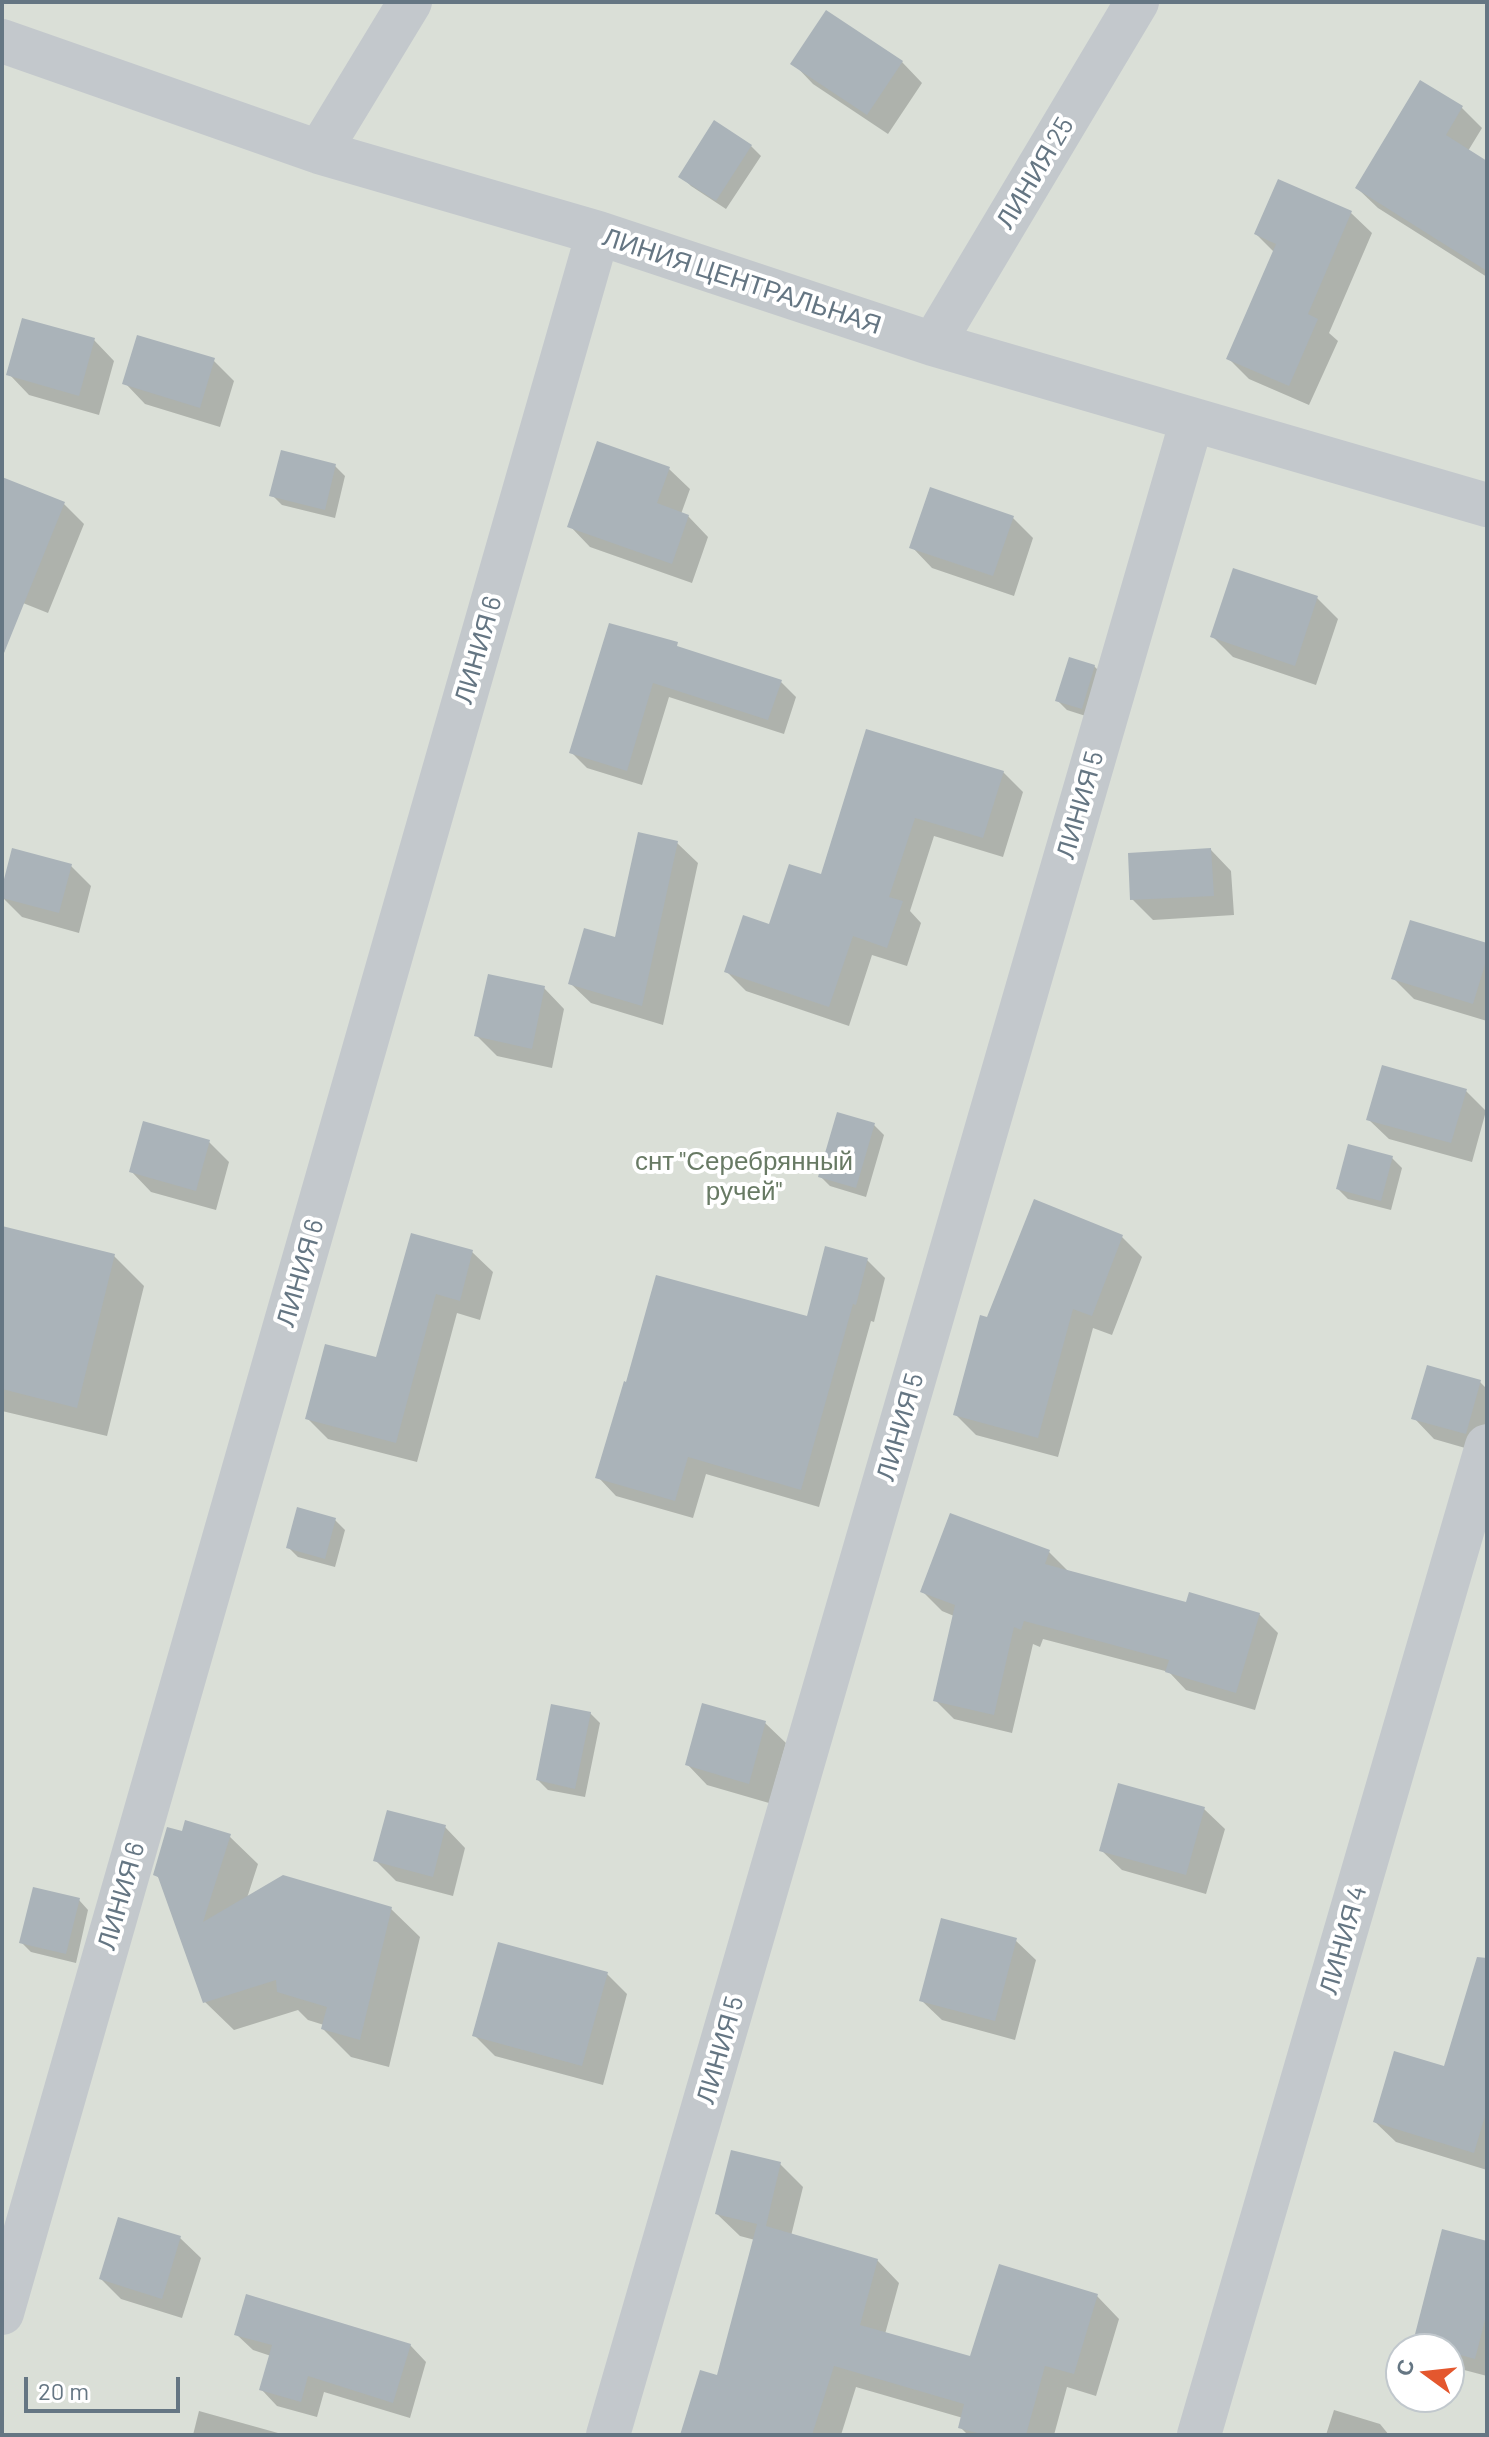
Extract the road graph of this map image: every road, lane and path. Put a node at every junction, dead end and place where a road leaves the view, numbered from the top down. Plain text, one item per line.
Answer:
1 (410, 2) edge
2 (1137, 2) edge
3 (2, 41) edge
4 (319, 152) junction
5 (598, 233) junction
6 (933, 344) junction
7 (1192, 420) junction
8 (1487, 505) edge
9 (1487, 1446) edge
10 (2, 2313) edge
11 (608, 2435) edge
12 (1199, 2435) edge

1 - 4 street
2 - 6 street, ЛИНИЯ 25
3 - 4 street, ЛИНИЯ ЦЕНТРАЛЬНАЯ
4 - 5 street, ЛИНИЯ ЦЕНТРАЛЬНАЯ
5 - 6 street, ЛИНИЯ ЦЕНТРАЛЬНАЯ
5 - 10 street, ЛИНИЯ 6
6 - 7 street, ЛИНИЯ ЦЕНТРАЛЬНАЯ
7 - 8 street, ЛИНИЯ ЦЕНТРАЛЬНАЯ
7 - 11 street, ЛИНИЯ 5
9 - 12 street, ЛИНИЯ 4

